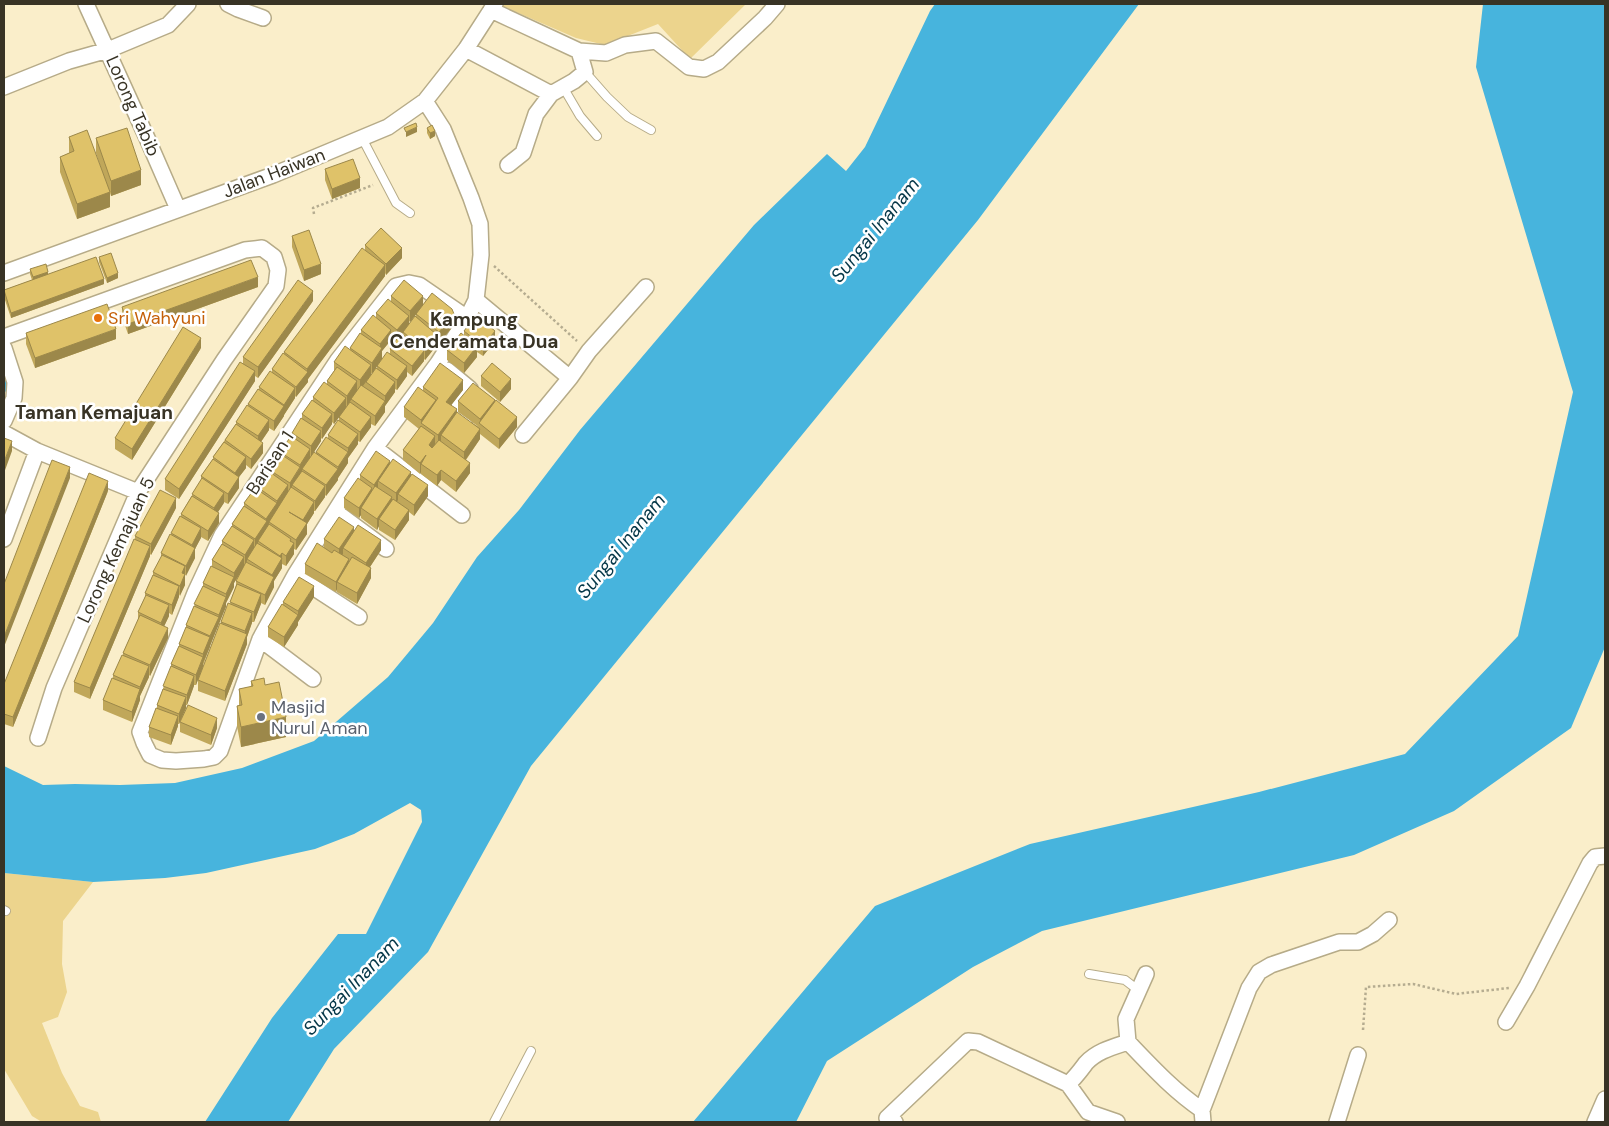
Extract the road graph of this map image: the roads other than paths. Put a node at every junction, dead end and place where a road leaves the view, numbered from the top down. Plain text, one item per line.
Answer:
1 (86, 4) edge
2 (188, 4) edge
3 (228, 4) edge
4 (777, 4) edge
5 (493, 7) edge
6 (263, 18) dead end
7 (108, 50) junction
8 (466, 50) junction
9 (579, 51) junction
10 (585, 72) junction
11 (4, 87) edge
12 (557, 91) junction
13 (424, 102) junction
14 (651, 130) dead end
15 (597, 136) dead end
16 (362, 138) junction
17 (508, 165) dead end
18 (178, 209) junction
19 (410, 213) dead end
20 (4, 273) edge
21 (646, 287) dead end
22 (476, 300) junction
23 (467, 318) junction
24 (4, 336) edge
25 (4, 348) edge
26 (438, 363) junction
27 (570, 378) junction
28 (4, 421) edge
29 (4, 433) edge
30 (478, 434) edge
31 (523, 435) dead end
32 (375, 448) junction
33 (37, 451) junction
34 (138, 492) junction
35 (336, 512) junction
36 (462, 515) dead end
37 (4, 539) edge
38 (386, 548) dead end
39 (295, 575) junction
40 (359, 617) dead end
41 (260, 640) junction
42 (314, 679) dead end
43 (38, 738) dead end
44 (1605, 856) edge
45 (1389, 920) dead end
46 (1089, 974) dead end
47 (1146, 974) dead end
48 (1138, 990) junction
49 (1506, 1022) dead end
50 (1128, 1042) junction
51 (531, 1050) dead end
52 (1358, 1056) dead end
53 (1068, 1084) junction
54 (1605, 1099) edge
55 (1202, 1116) edge
56 (888, 1121) edge
57 (494, 1122) edge
58 (1117, 1122) edge
59 (1337, 1122) edge
60 (1594, 1122) edge

1 - 7 street, Lorong Tabib
2 - 7 street
3 - 6 street
4 - 9 street
5 - 8 street, Jalan Haiwan
5 - 9 street
7 - 11 street
7 - 18 street, Lorong Tabib
8 - 12 street
8 - 13 street, Jalan Haiwan
9 - 10 street
10 - 12 street
10 - 14 lane
12 - 15 lane
12 - 17 street
13 - 16 street, Jalan Haiwan
13 - 22 street
16 - 18 street, Jalan Haiwan
16 - 19 lane
18 - 20 street, Jalan Haiwan
21 - 27 street
22 - 23 street
22 - 27 street
23 - 26 street
23 - 41 street, Barisan 1
24 - 34 street, Lorong Kemajuan 5
25 - 28 street
26 - 30 street
26 - 32 street
27 - 31 street
29 - 33 street
32 - 35 street
32 - 36 street
33 - 34 street
33 - 37 street
34 - 43 street, Lorong Kemajuan 5
35 - 38 street
35 - 39 street
39 - 40 street
39 - 41 street
41 - 42 street
44 - 49 street
45 - 55 street
46 - 48 lane
47 - 48 street
48 - 50 street
50 - 53 street
50 - 55 street
51 - 57 lane
52 - 59 street
53 - 56 street
53 - 58 street
54 - 60 street

